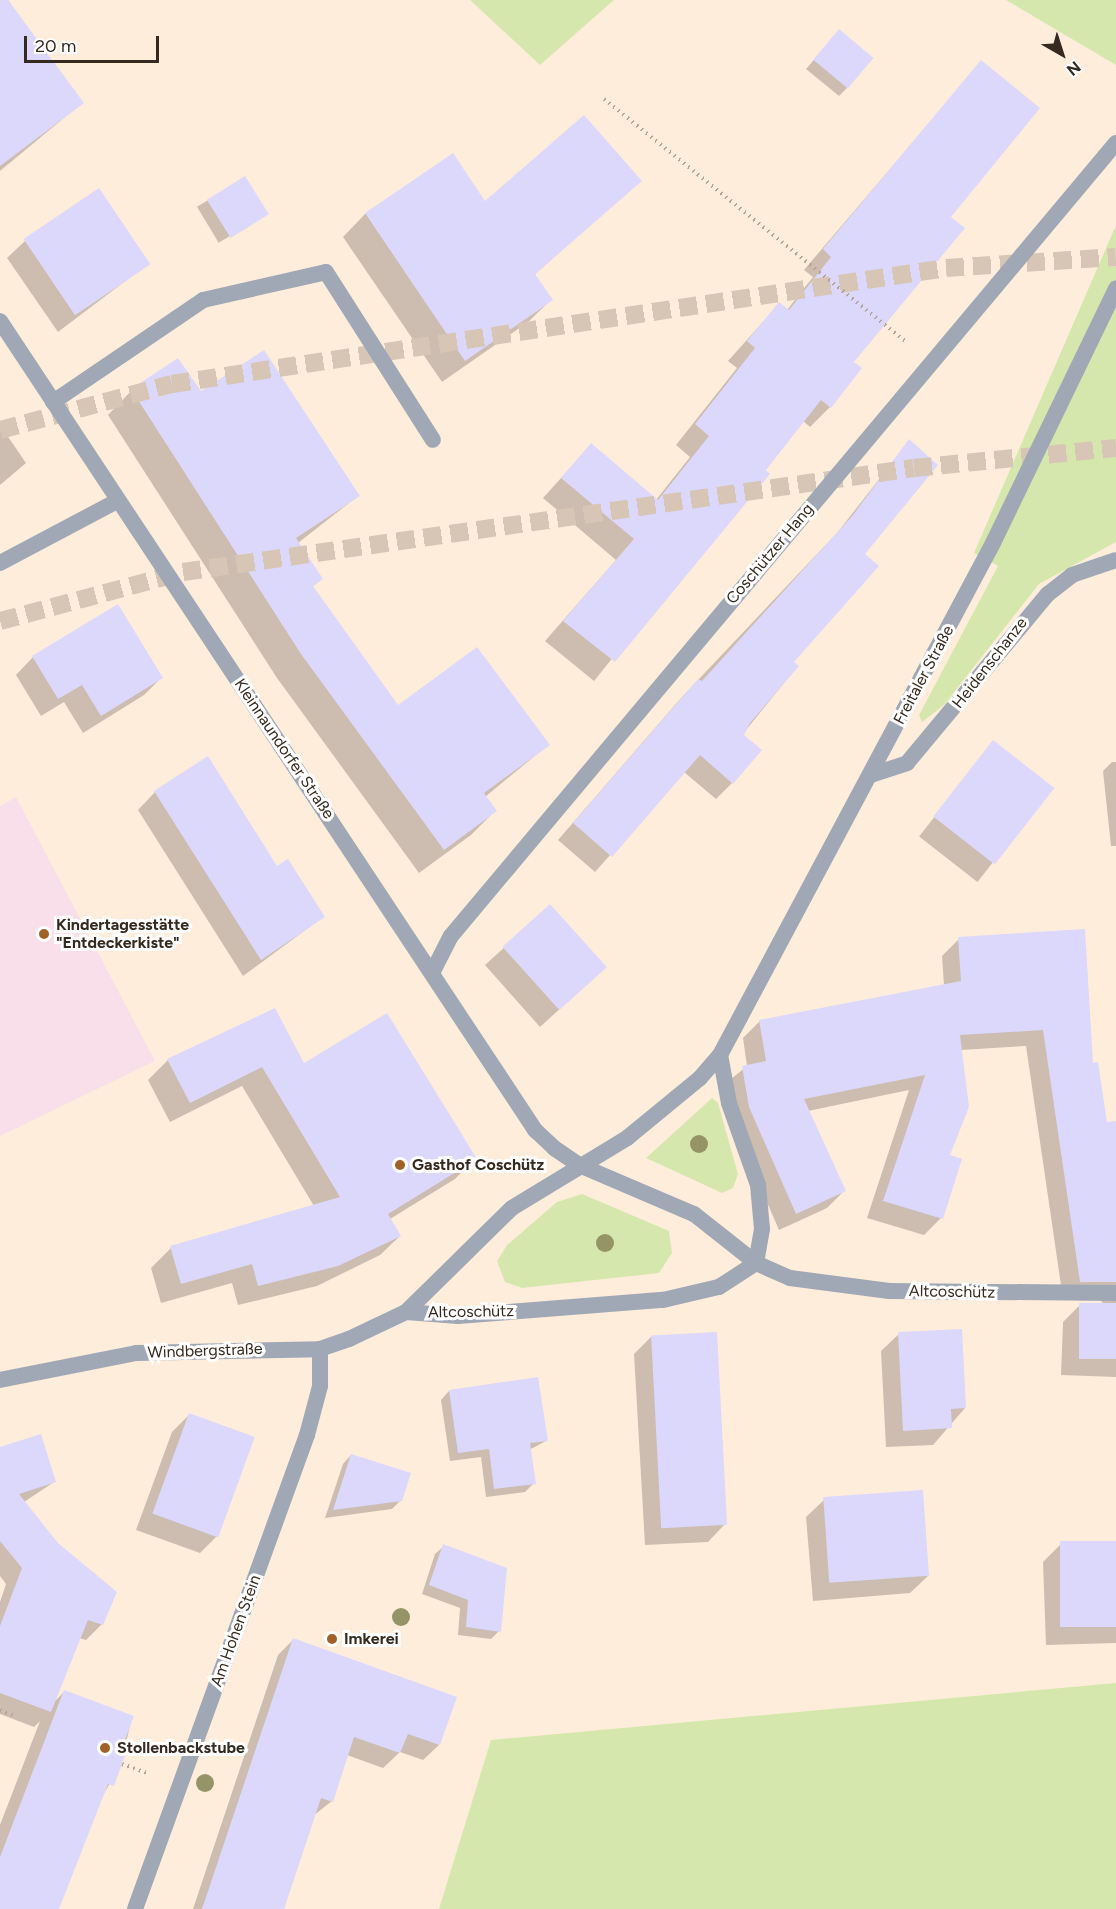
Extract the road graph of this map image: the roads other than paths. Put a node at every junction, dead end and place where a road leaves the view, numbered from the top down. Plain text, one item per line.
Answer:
1 (1116, 143) edge
2 (1116, 288) edge
3 (0, 321) edge
4 (53, 402) junction
5 (433, 440) dead end
6 (117, 501) junction
7 (1116, 560) edge
8 (0, 563) edge
9 (871, 774) junction
10 (433, 970) junction
11 (720, 1055) junction
12 (579, 1165) junction
13 (756, 1263) junction
14 (1116, 1293) edge
15 (406, 1312) junction
16 (321, 1349) junction
17 (0, 1380) edge
18 (135, 1909) edge

1 - 10 street, Coschützer Hang
2 - 9 street, Freitaler Straße
3 - 4 street, Kleinnaundorfer Straße
4 - 5 street
4 - 6 street, Kleinnaundorfer Straße
6 - 8 street
6 - 10 street, Kleinnaundorfer Straße
7 - 9 street, Heidenschanze
9 - 11 street, Freitaler Straße
10 - 12 street, Kleinnaundorfer Straße
11 - 12 street, Altcoschütz
11 - 13 street
12 - 13 street, Altcoschütz
12 - 15 street, Altcoschütz
13 - 14 street, Altcoschütz
13 - 15 street, Altcoschütz
15 - 16 street, Windbergstraße
16 - 17 street, Windbergstraße
16 - 18 street, Am Hohen Stein

